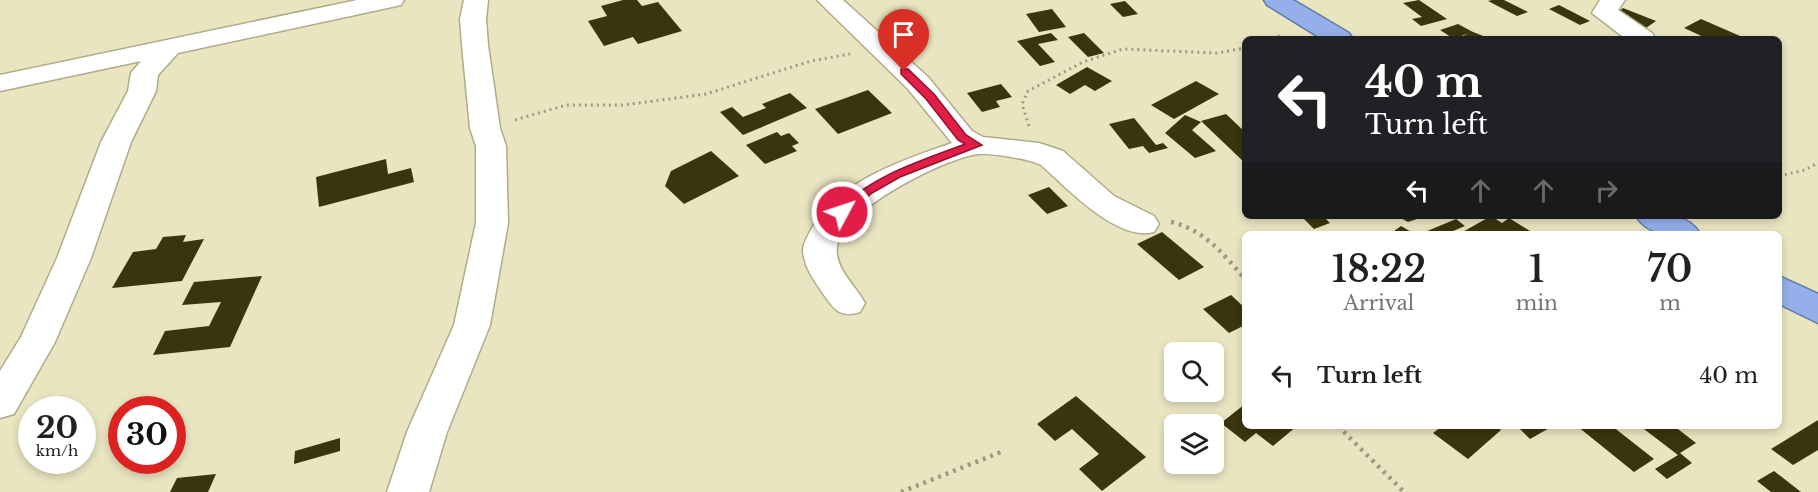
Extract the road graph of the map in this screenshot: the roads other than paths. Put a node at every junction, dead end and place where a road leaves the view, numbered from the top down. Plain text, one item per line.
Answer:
1 (392, 0) edge
2 (476, 0) edge
3 (829, 0) edge
4 (1276, 0) edge
5 (1613, 0) edge
6 (1335, 36) edge
7 (1639, 36) edge
8 (170, 46) junction
9 (0, 83) edge
10 (976, 145) junction
11 (1143, 224) road end
12 (1782, 290) edge
13 (848, 303) dead end
14 (1818, 310) edge
15 (0, 404) edge
16 (408, 492) edge

1 - 8 street
2 - 16 street
3 - 10 street
4 - 6 highway
5 - 7 street
8 - 9 street
8 - 15 street
10 - 11 street
10 - 13 street
12 - 14 highway

